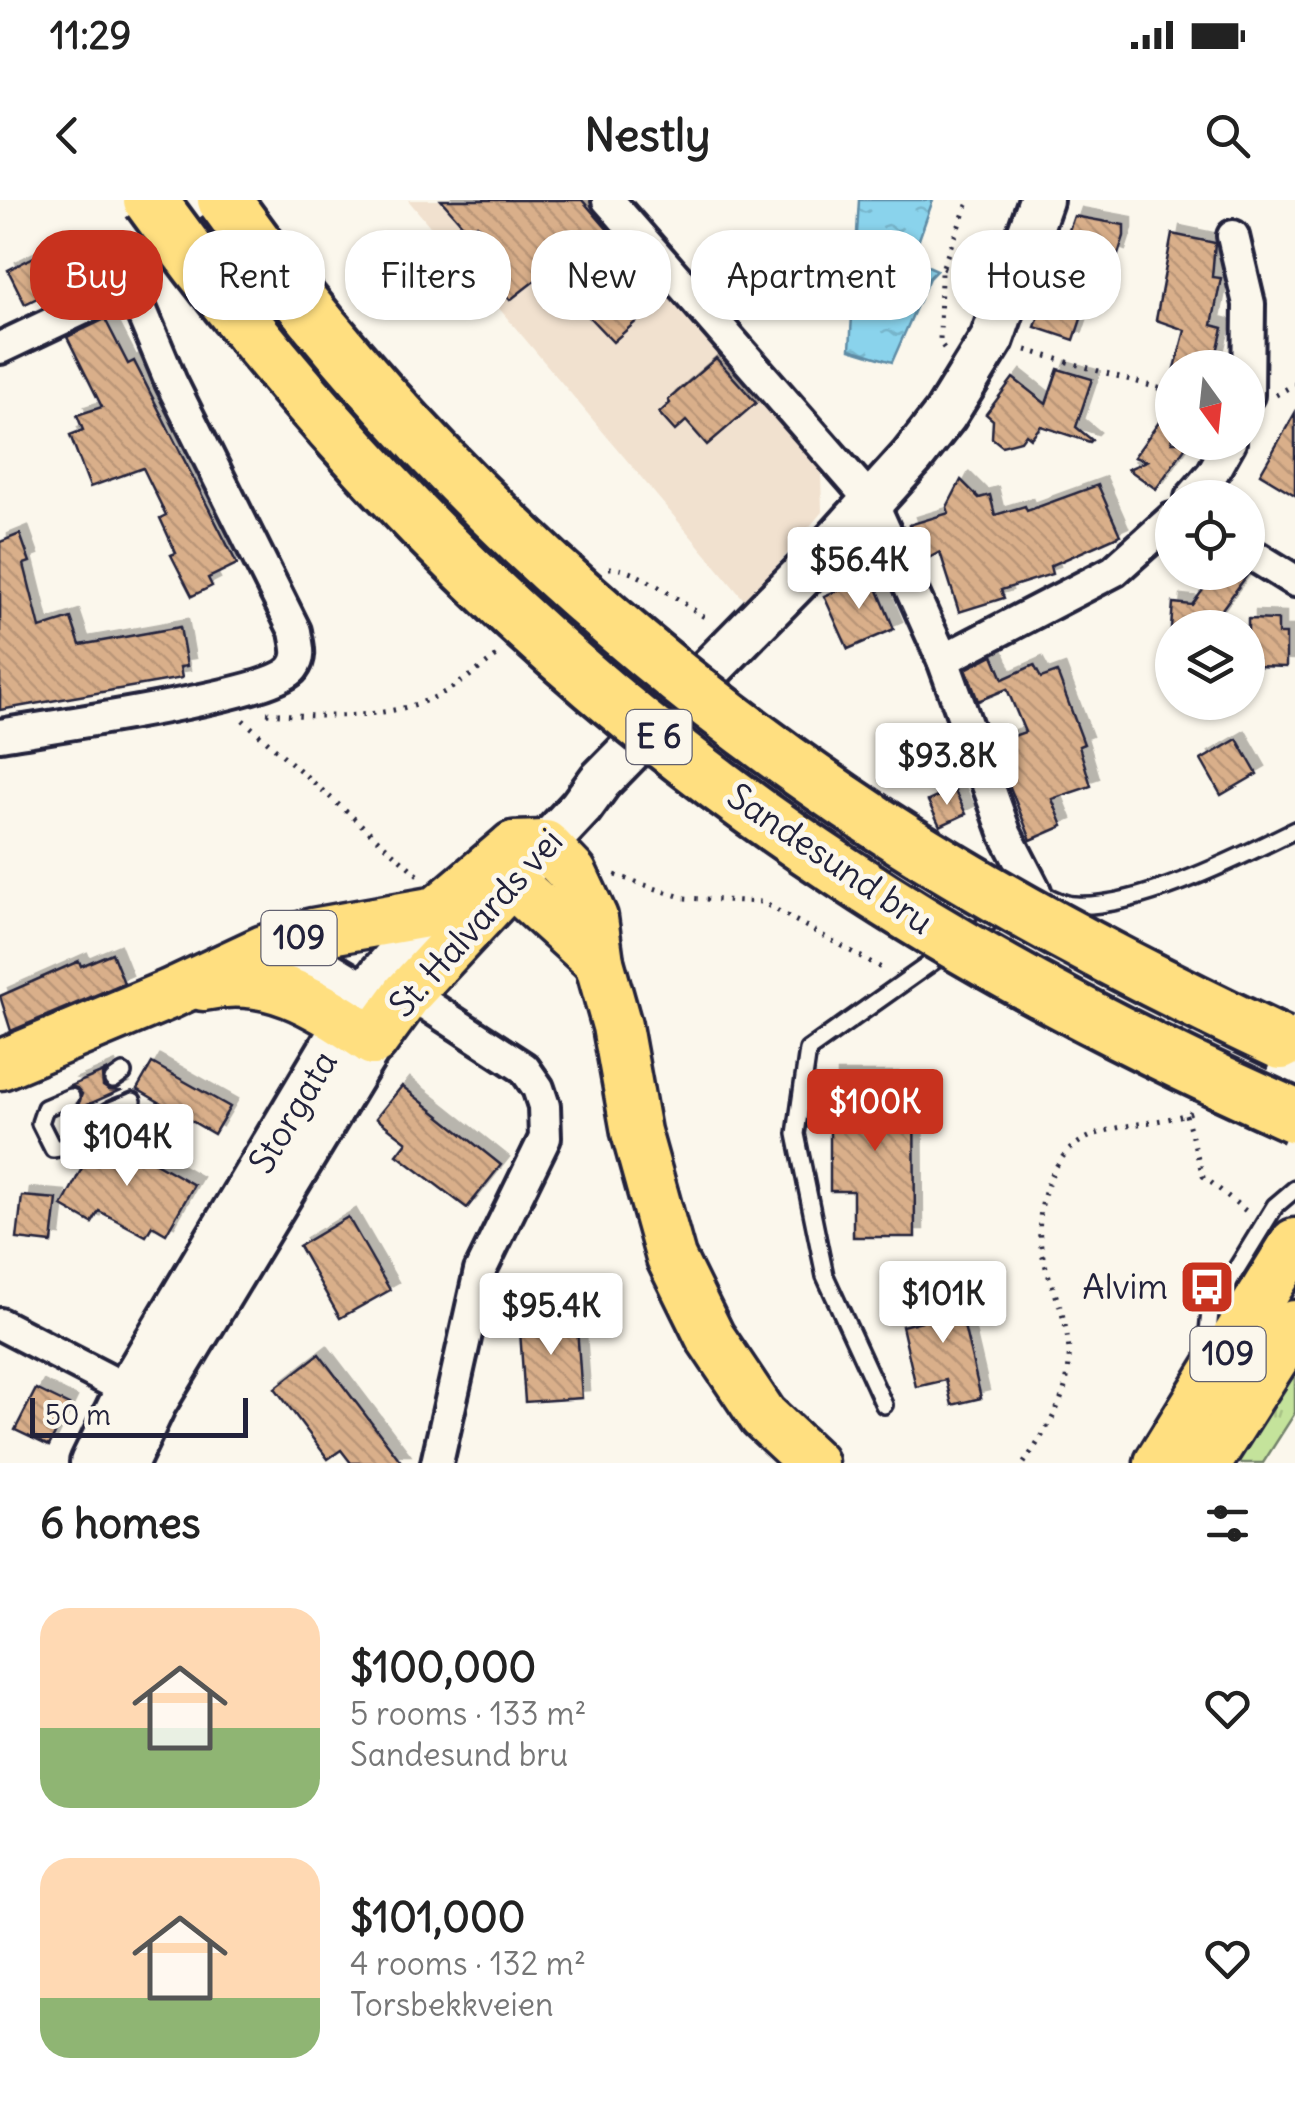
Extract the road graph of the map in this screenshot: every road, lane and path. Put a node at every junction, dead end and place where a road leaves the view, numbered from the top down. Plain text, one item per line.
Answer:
1 (224, 200) edge
2 (608, 200) edge
3 (969, 200) edge
4 (1042, 200) edge
5 (135, 211) edge
6 (1233, 236) dead end
7 (942, 268) junction
8 (951, 271) edge
9 (59, 320) edge
10 (145, 320) edge
11 (0, 348) edge
12 (944, 349) dead end
13 (1248, 350) edge
14 (1044, 355) dead end
15 (1155, 386) edge
16 (872, 502) junction
17 (1155, 534) edge
18 (1265, 562) edge
19 (596, 569) dead end
20 (1295, 581) edge
21 (719, 626) dead end
22 (502, 652) dead end
23 (943, 660) junction
24 (215, 704) junction
25 (259, 712) dead end
26 (0, 735) edge
27 (1295, 830) edge
28 (523, 858) junction
29 (602, 870) dead end
30 (1035, 891) junction
31 (431, 896) junction
32 (264, 950) junction
33 (903, 980) junction
34 (170, 994) junction
35 (378, 1006) junction
36 (1282, 1043) dead end
37 (0, 1065) edge
38 (71, 1097) dead end
39 (133, 1102) dead end
40 (1200, 1110) dead end
41 (1186, 1115) junction
42 (1295, 1116) edge
43 (1295, 1189) edge
44 (1252, 1216) dead end
45 (1295, 1244) edge
46 (0, 1324) edge
47 (1295, 1326) edge
48 (1205, 1390) junction
49 (141, 1397) junction
50 (884, 1405) dead end
51 (92, 1463) edge
52 (126, 1463) edge
53 (437, 1463) edge
54 (814, 1463) edge
55 (1024, 1463) edge
56 (1158, 1463) edge
57 (1207, 1463) edge

1 - 36 highway, Sandesund bru / E 6, bridge
2 - 16 street
3 - 7 path
4 - 16 main road, St. Halvards vei
5 - 42 highway, Sandesund bru / E 6, bridge
6 - 13 street
7 - 8 path
7 - 12 path
9 - 11 street
10 - 24 street
14 - 15 path
16 - 23 street
16 - 28 main road, St. Halvards vei
17 - 23 street
18 - 20 street
19 - 21 path
22 - 25 path
23 - 30 street
24 - 26 street
24 - 31 path
27 - 30 lane
28 - 31 main road, St. Halvards vei
28 - 35 main road, St. Halvards vei
28 - 54 main road
29 - 33 path
30 - 33 lane
31 - 32 main road, St. Halvards vei / 109
31 - 35 main road, St. Halvards vei
32 - 34 main road, St. Halvards vei / 109
32 - 35 main road
33 - 50 lane
34 - 35 main road, St. Halvards vei / 109
34 - 37 main road, St. Halvards vei / 109
35 - 49 main road, Storgata
35 - 53 street
38 - 39 lane
40 - 41 path
41 - 44 path
41 - 55 path
43 - 48 lane
45 - 48 main road, 109
46 - 49 street
47 - 57 main road, 109
48 - 56 main road, 109
49 - 51 main road, Storgata
49 - 52 main road, Storgata

